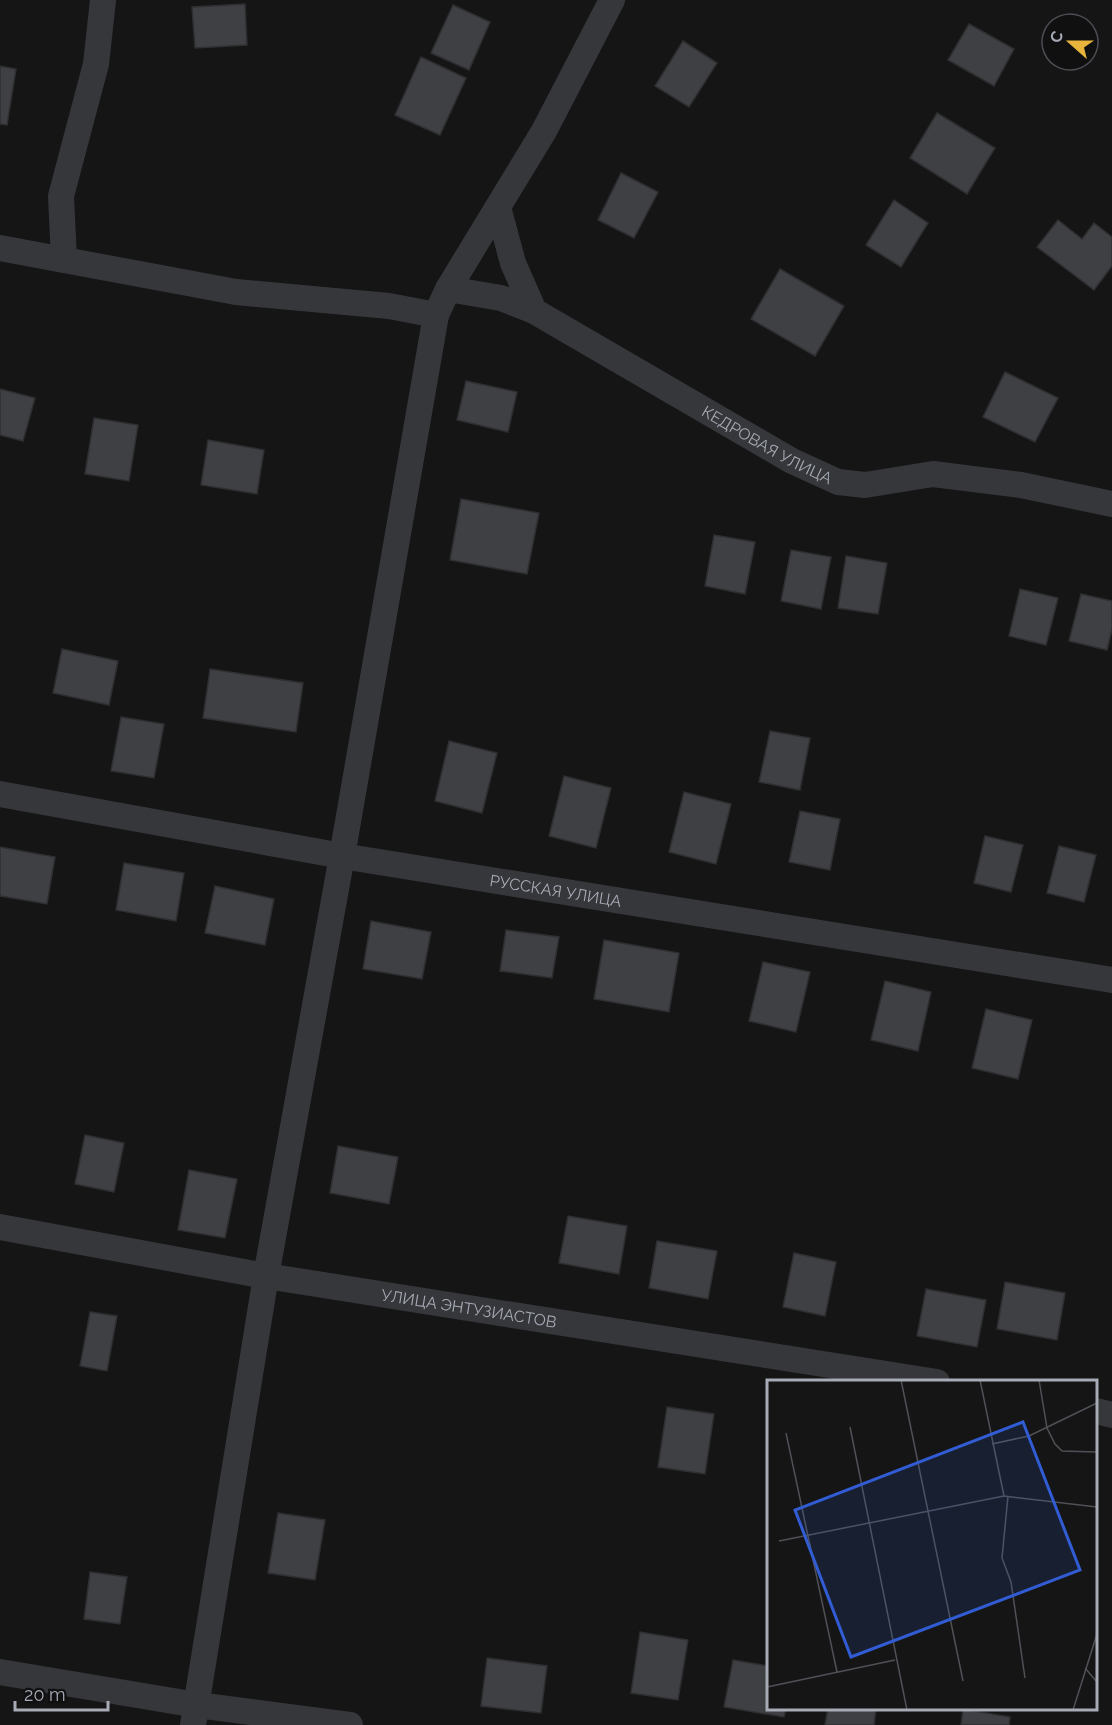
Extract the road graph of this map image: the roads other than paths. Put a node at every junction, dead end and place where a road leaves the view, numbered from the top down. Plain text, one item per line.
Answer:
1 (103, 0) edge
2 (612, 0) edge
3 (498, 207) junction
4 (0, 248) edge
5 (64, 260) junction
6 (448, 289) junction
7 (534, 311) junction
8 (436, 315) junction
9 (1112, 504) edge
10 (0, 794) edge
11 (342, 856) junction
12 (1112, 980) edge
13 (0, 1227) edge
14 (266, 1276) junction
15 (924, 1380) edge
16 (1097, 1411) edge
17 (1112, 1415) edge
18 (0, 1672) edge
19 (195, 1715) edge
20 (350, 1725) edge

1 - 5 street
2 - 3 street
3 - 6 street
3 - 7 street
4 - 5 street
5 - 8 street
6 - 7 street, КЕДРОВАЯ УЛИЦА
6 - 8 street
7 - 9 street, КЕДРОВАЯ УЛИЦА
8 - 11 street
10 - 11 street, РУССКАЯ УЛИЦА
11 - 12 street, РУССКАЯ УЛИЦА
11 - 14 street
13 - 14 street, УЛИЦА ЭНТУЗИАСТОВ
14 - 15 street, УЛИЦА ЭНТУЗИАСТОВ
14 - 19 street
16 - 17 street
18 - 19 street
19 - 20 street

